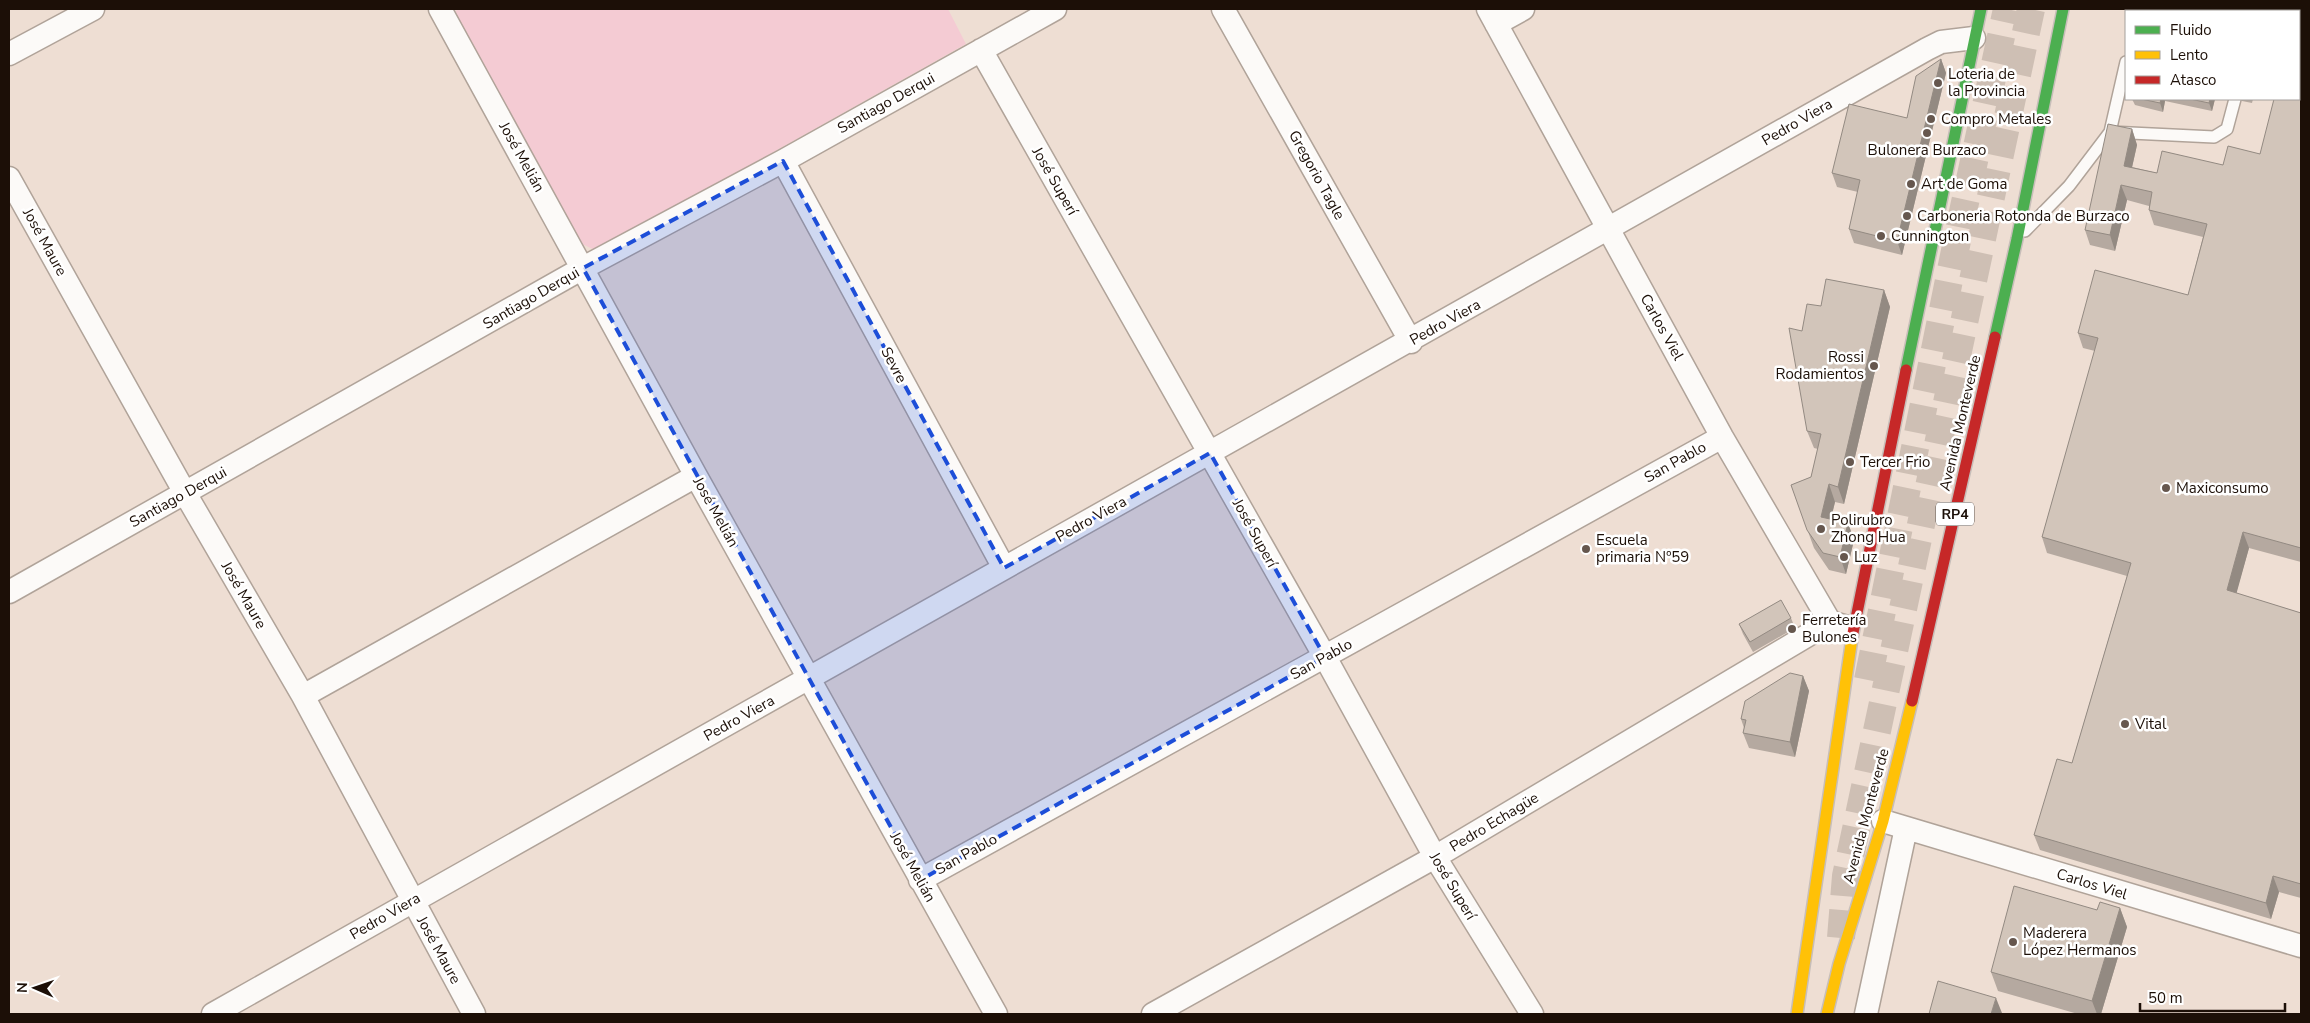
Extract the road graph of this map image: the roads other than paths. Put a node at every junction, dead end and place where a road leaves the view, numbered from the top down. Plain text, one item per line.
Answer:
1 (93, 9) edge
2 (440, 9) edge
3 (1055, 9) edge
4 (1223, 9) edge
5 (1523, 9) edge
6 (1981, 9) edge
7 (2077, 9) edge
8 (2062, 14) edge
9 (1492, 16) edge
10 (1974, 38) junction
11 (981, 50) junction
12 (9, 54) edge
13 (2125, 66) edge
14 (2235, 100) edge
15 (2110, 132) junction
16 (783, 161) junction
17 (9, 178) edge
18 (1609, 230) junction
19 (2017, 239) junction
20 (583, 268) junction
21 (1411, 342) junction
22 (1722, 437) junction
23 (1210, 452) junction
24 (696, 476) junction
25 (185, 493) junction
26 (1004, 568) junction
27 (9, 592) edge
28 (1830, 622) junction
29 (1853, 629) junction
30 (1325, 657) junction
31 (809, 679) junction
32 (303, 696) junction
33 (1883, 821) junction
34 (1906, 828) junction
35 (1435, 857) junction
36 (920, 880) junction
37 (412, 901) junction
38 (2301, 946) edge
39 (213, 1014) edge
40 (474, 1014) edge
41 (996, 1014) edge
42 (1153, 1014) edge
43 (1532, 1014) edge
44 (1797, 1014) edge
45 (1827, 1014) edge
46 (1866, 1014) edge

1 - 12 street
2 - 20 street, José Melián
3 - 11 street, Santiago Derqui
4 - 21 street, Gregorio Tagle
5 - 9 street
6 - 10 main road, Avenida Monteverde
7 - 8 main road
8 - 19 main road, Avenida Monteverde / RP4
9 - 18 street, Carlos Viel
10 - 18 street, Pedro Viera
10 - 29 main road, Avenida Monteverde
11 - 16 street, Santiago Derqui
11 - 23 street, José Superí
13 - 15 lane
14 - 15 lane
15 - 19 lane
16 - 20 street, Santiago Derqui
16 - 26 street, Sevre
17 - 25 street, José Maure
18 - 21 street, Pedro Viera
18 - 22 street, Carlos Viel
19 - 33 main road, Avenida Monteverde / RP4
20 - 24 street, José Melián
20 - 25 street, Santiago Derqui
21 - 23 street, Pedro Viera
22 - 28 street, Carlos Viel
22 - 30 street, San Pablo
23 - 26 street, Pedro Viera
23 - 30 street, José Superí
24 - 31 street, José Melián
24 - 32 street
25 - 27 street, Santiago Derqui
25 - 32 street, José Maure
26 - 31 street, Pedro Viera
28 - 29 street
28 - 35 street, Pedro Echagüe
29 - 44 main road, Avenida Monteverde
30 - 35 street, José Superí
30 - 36 street, San Pablo
31 - 36 street, José Melián
31 - 37 street, Pedro Viera
32 - 37 street, José Maure
33 - 34 street, Carlos Viel
33 - 45 main road, Avenida Monteverde / RP4
34 - 38 street, Carlos Viel
34 - 46 street
35 - 42 street, Pedro Echagüe
35 - 43 street, José Superí
36 - 41 street, José Melián
37 - 39 street, Pedro Viera
37 - 40 street, José Maure

